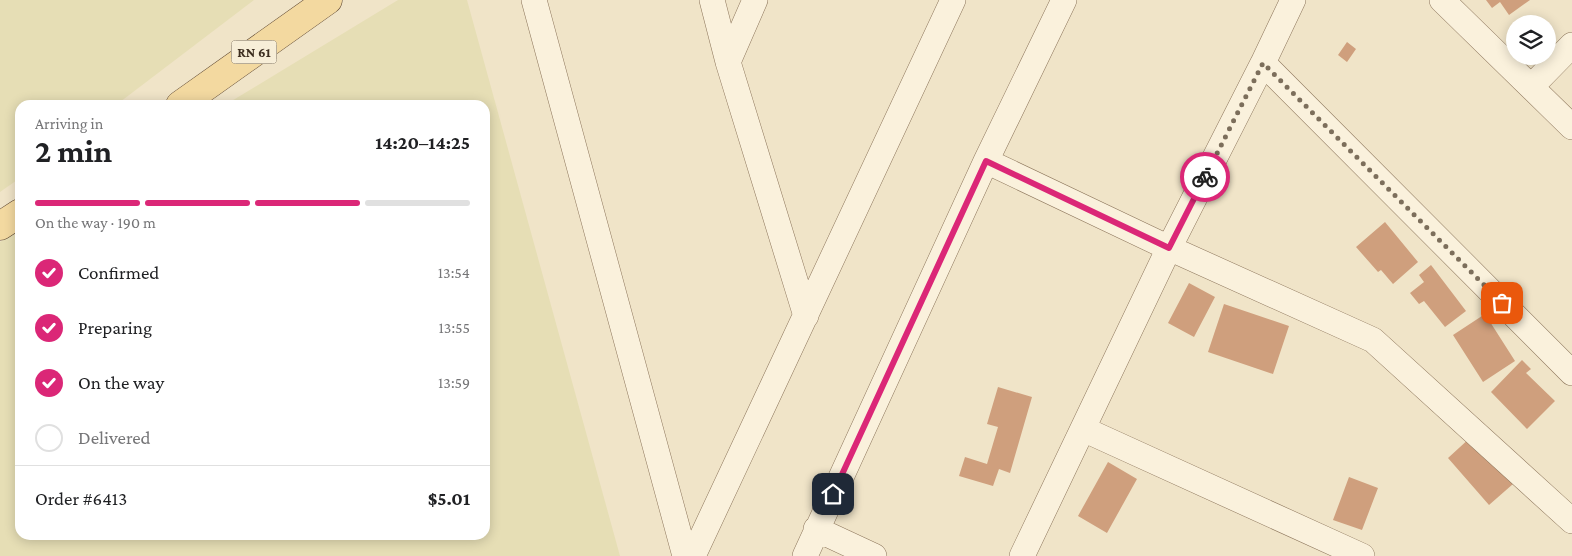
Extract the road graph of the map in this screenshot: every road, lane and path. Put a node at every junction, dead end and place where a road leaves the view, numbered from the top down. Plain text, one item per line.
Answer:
1 (328, 0) edge
2 (534, 0) edge
3 (712, 0) edge
4 (756, 0) edge
5 (953, 0) edge
6 (1064, 0) edge
7 (1293, 0) edge
8 (1442, 0) edge
9 (1572, 45) edge
10 (728, 62) junction
11 (1263, 63) junction
12 (1532, 86) junction
13 (187, 100) edge
14 (1572, 127) edge
15 (986, 161) junction
16 (15, 216) edge
17 (0, 226) edge
18 (1169, 248) junction
19 (806, 316) junction
20 (1572, 373) edge
21 (1083, 429) junction
22 (1572, 521) edge
23 (816, 529) junction
24 (685, 556) edge
25 (694, 556) edge
26 (805, 556) edge
27 (874, 556) edge
28 (1022, 556) edge
29 (1362, 556) edge

1 - 13 main road, RN 61
2 - 24 street
3 - 10 street
4 - 10 street
5 - 19 street
6 - 15 street
7 - 11 street
8 - 12 street
9 - 12 street
10 - 19 street
11 - 18 street
11 - 20 street
12 - 14 street
15 - 18 street
15 - 23 street
16 - 17 main road
18 - 21 street
18 - 22 street
19 - 25 street
21 - 28 street
21 - 29 street
23 - 26 street
23 - 27 street

